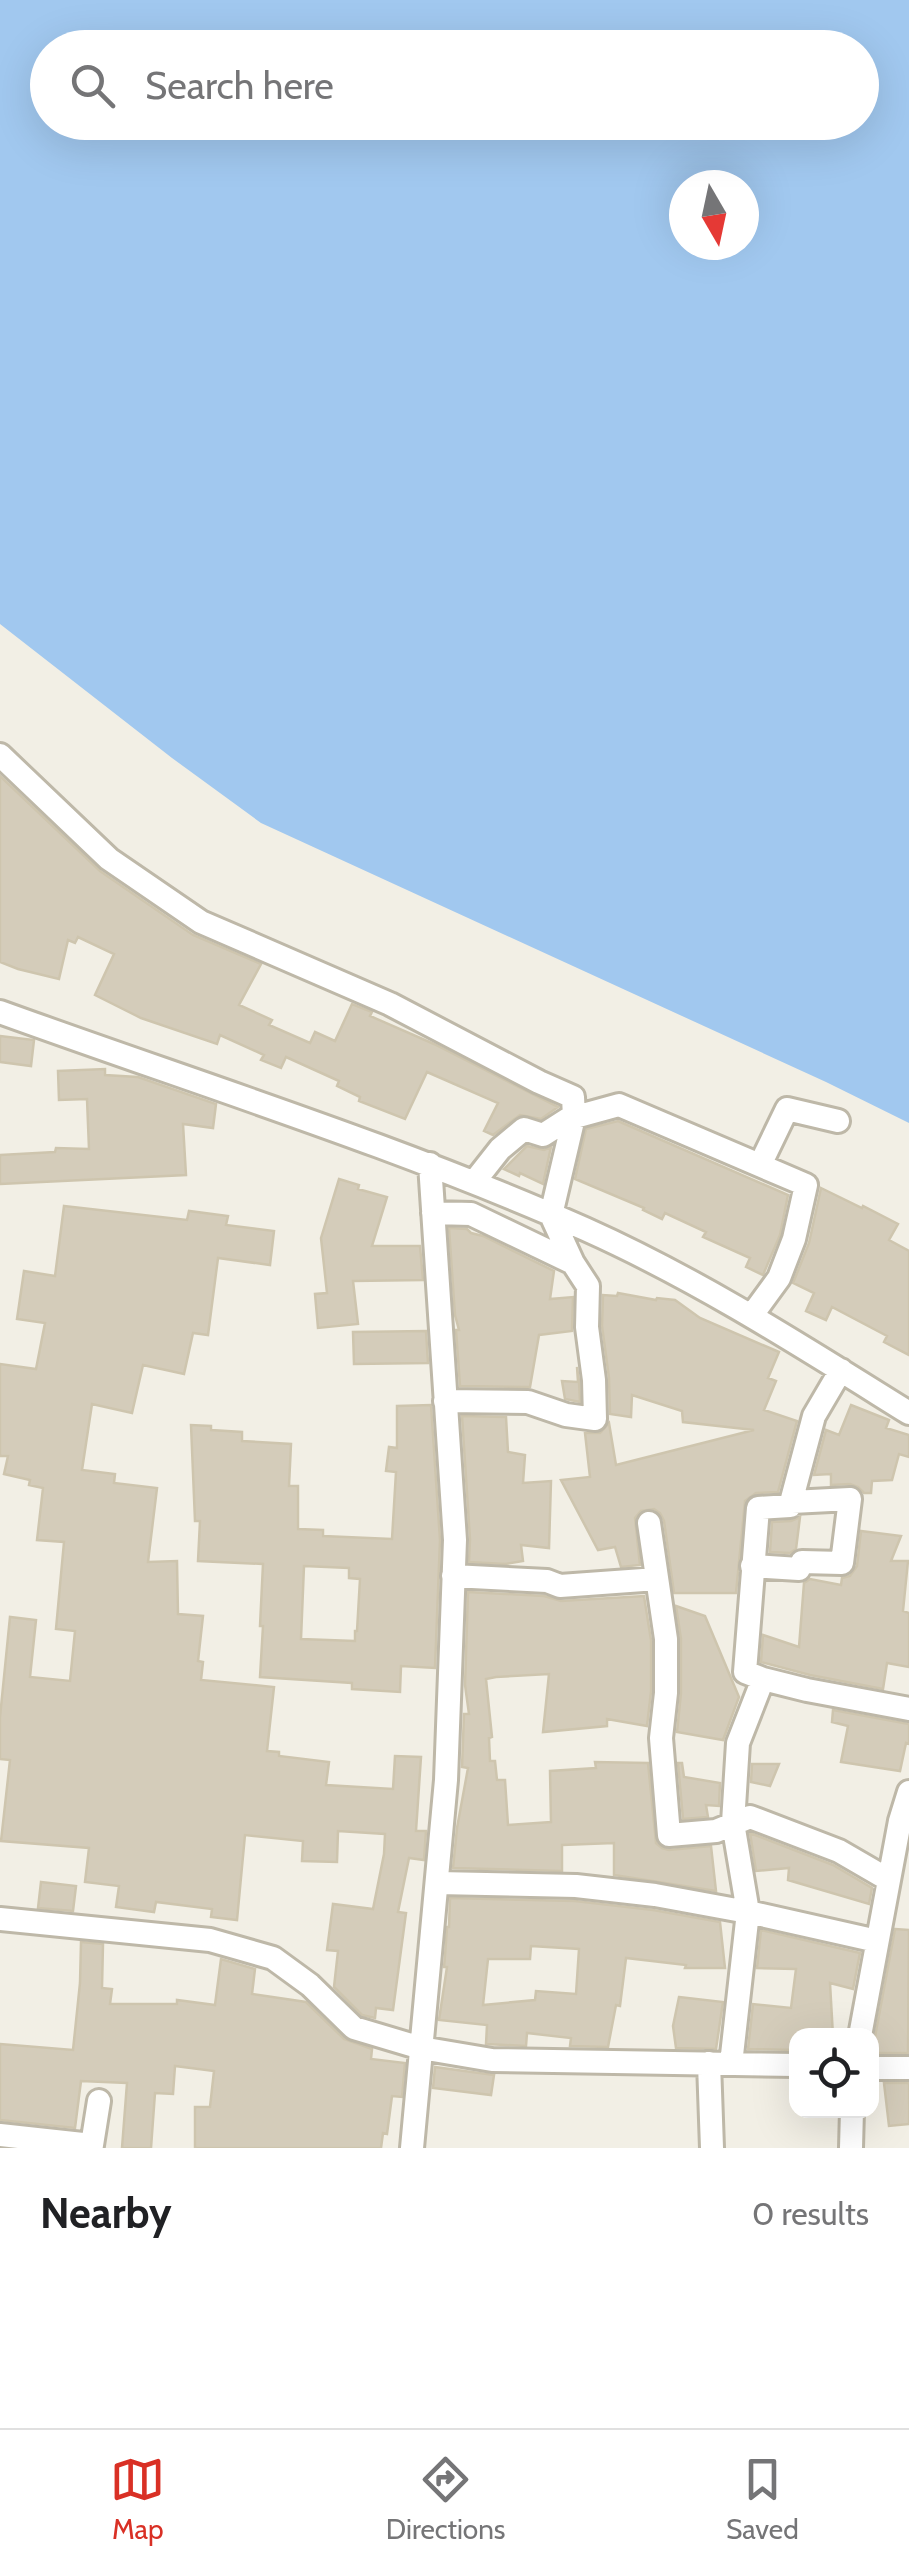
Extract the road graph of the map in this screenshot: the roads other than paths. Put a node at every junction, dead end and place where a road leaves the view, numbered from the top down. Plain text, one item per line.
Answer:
1 (0, 755) edge
2 (0, 1012) edge
3 (574, 1117) junction
4 (838, 1121) dead end
5 (430, 1164) junction
6 (760, 1165) junction
7 (474, 1182) junction
8 (433, 1213) junction
9 (550, 1215) junction
10 (573, 1263) junction
11 (752, 1316) junction
12 (841, 1370) junction
13 (446, 1401) junction
14 (909, 1413) edge
15 (792, 1502) junction
16 (650, 1523) dead end
17 (752, 1566) junction
18 (454, 1576) junction
19 (658, 1579) junction
20 (763, 1679) junction
21 (909, 1708) edge
22 (909, 1792) edge
23 (905, 1822) edge
24 (733, 1823) junction
25 (889, 1880) junction
26 (438, 1883) junction
27 (751, 1913) junction
28 (0, 1919) edge
29 (878, 1942) junction
30 (862, 2028) edge
31 (421, 2048) junction
32 (720, 2064) junction
33 (789, 2065) edge
34 (879, 2068) edge
35 (909, 2068) edge
36 (99, 2101) dead end
37 (852, 2118) edge
38 (0, 2135) edge
39 (412, 2148) edge
40 (712, 2148) edge
41 (850, 2148) edge

1 - 3 street
2 - 5 street
3 - 6 street
3 - 7 street
3 - 9 street
4 - 6 street
5 - 7 street
5 - 8 street
6 - 11 street
7 - 9 street
8 - 10 street
8 - 13 street
9 - 10 street
9 - 11 street
10 - 13 street
11 - 12 street
12 - 14 street
12 - 15 street
13 - 18 street
15 - 17 street
15 - 17 street
16 - 19 street
17 - 20 street
18 - 19 street
18 - 26 street
19 - 24 street
20 - 21 street
20 - 24 street
22 - 23 street
23 - 25 street
24 - 25 street
24 - 27 street
25 - 29 street
26 - 27 street
26 - 31 street
27 - 29 street
27 - 32 street
28 - 31 street
29 - 30 street
31 - 32 street
31 - 39 street
32 - 33 street
32 - 40 street
34 - 35 street
36 - 38 street
37 - 41 street

